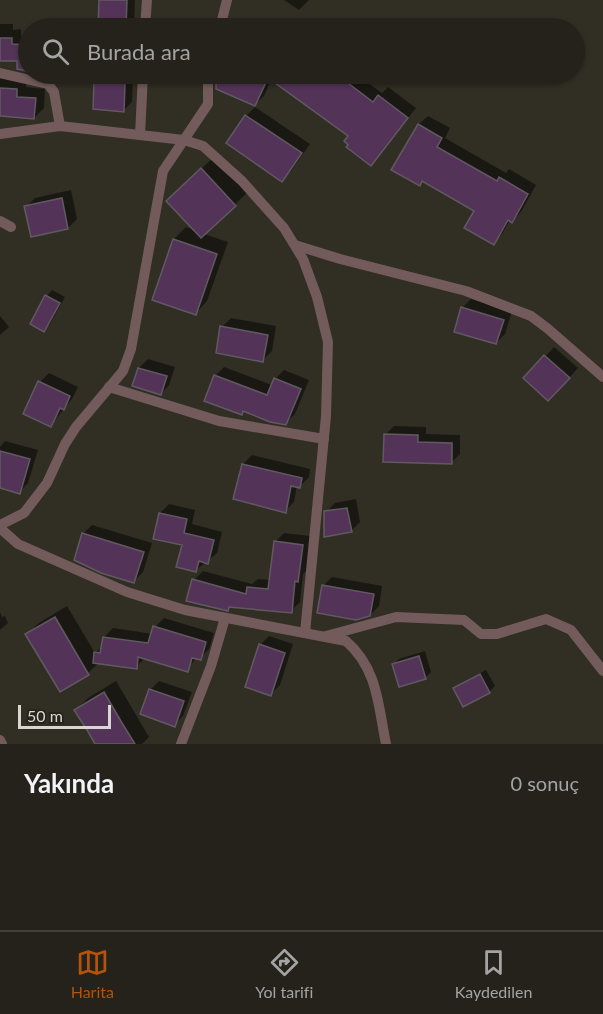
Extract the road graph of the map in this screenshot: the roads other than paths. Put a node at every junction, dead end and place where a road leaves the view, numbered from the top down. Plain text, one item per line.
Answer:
1 (147, 0) edge
2 (227, 0) edge
3 (146, 18) edge
4 (222, 18) edge
5 (0, 73) edge
6 (18, 77) edge
7 (48, 84) edge
8 (143, 84) edge
9 (208, 84) edge
10 (60, 126) junction
11 (0, 134) edge
12 (140, 135) junction
13 (184, 140) junction
14 (0, 221) edge
15 (10, 227) dead end
16 (295, 245) junction
17 (603, 377) edge
18 (109, 387) junction
19 (324, 439) junction
20 (0, 526) edge
21 (225, 618) junction
22 (304, 633) junction
23 (324, 637) junction
24 (603, 671) edge
25 (0, 740) edge
26 (3, 744) edge
27 (181, 744) edge
28 (386, 744) edge

1 - 3 street
2 - 4 street
5 - 6 street
7 - 10 street
8 - 12 street
9 - 13 street
10 - 11 street
10 - 12 street
12 - 13 street
13 - 16 street
13 - 18 street
14 - 15 street
16 - 17 street
16 - 19 street
18 - 19 street
18 - 20 street
19 - 22 street
20 - 21 street
21 - 22 street
21 - 27 street
22 - 23 street
23 - 24 street
23 - 28 street
25 - 26 street

